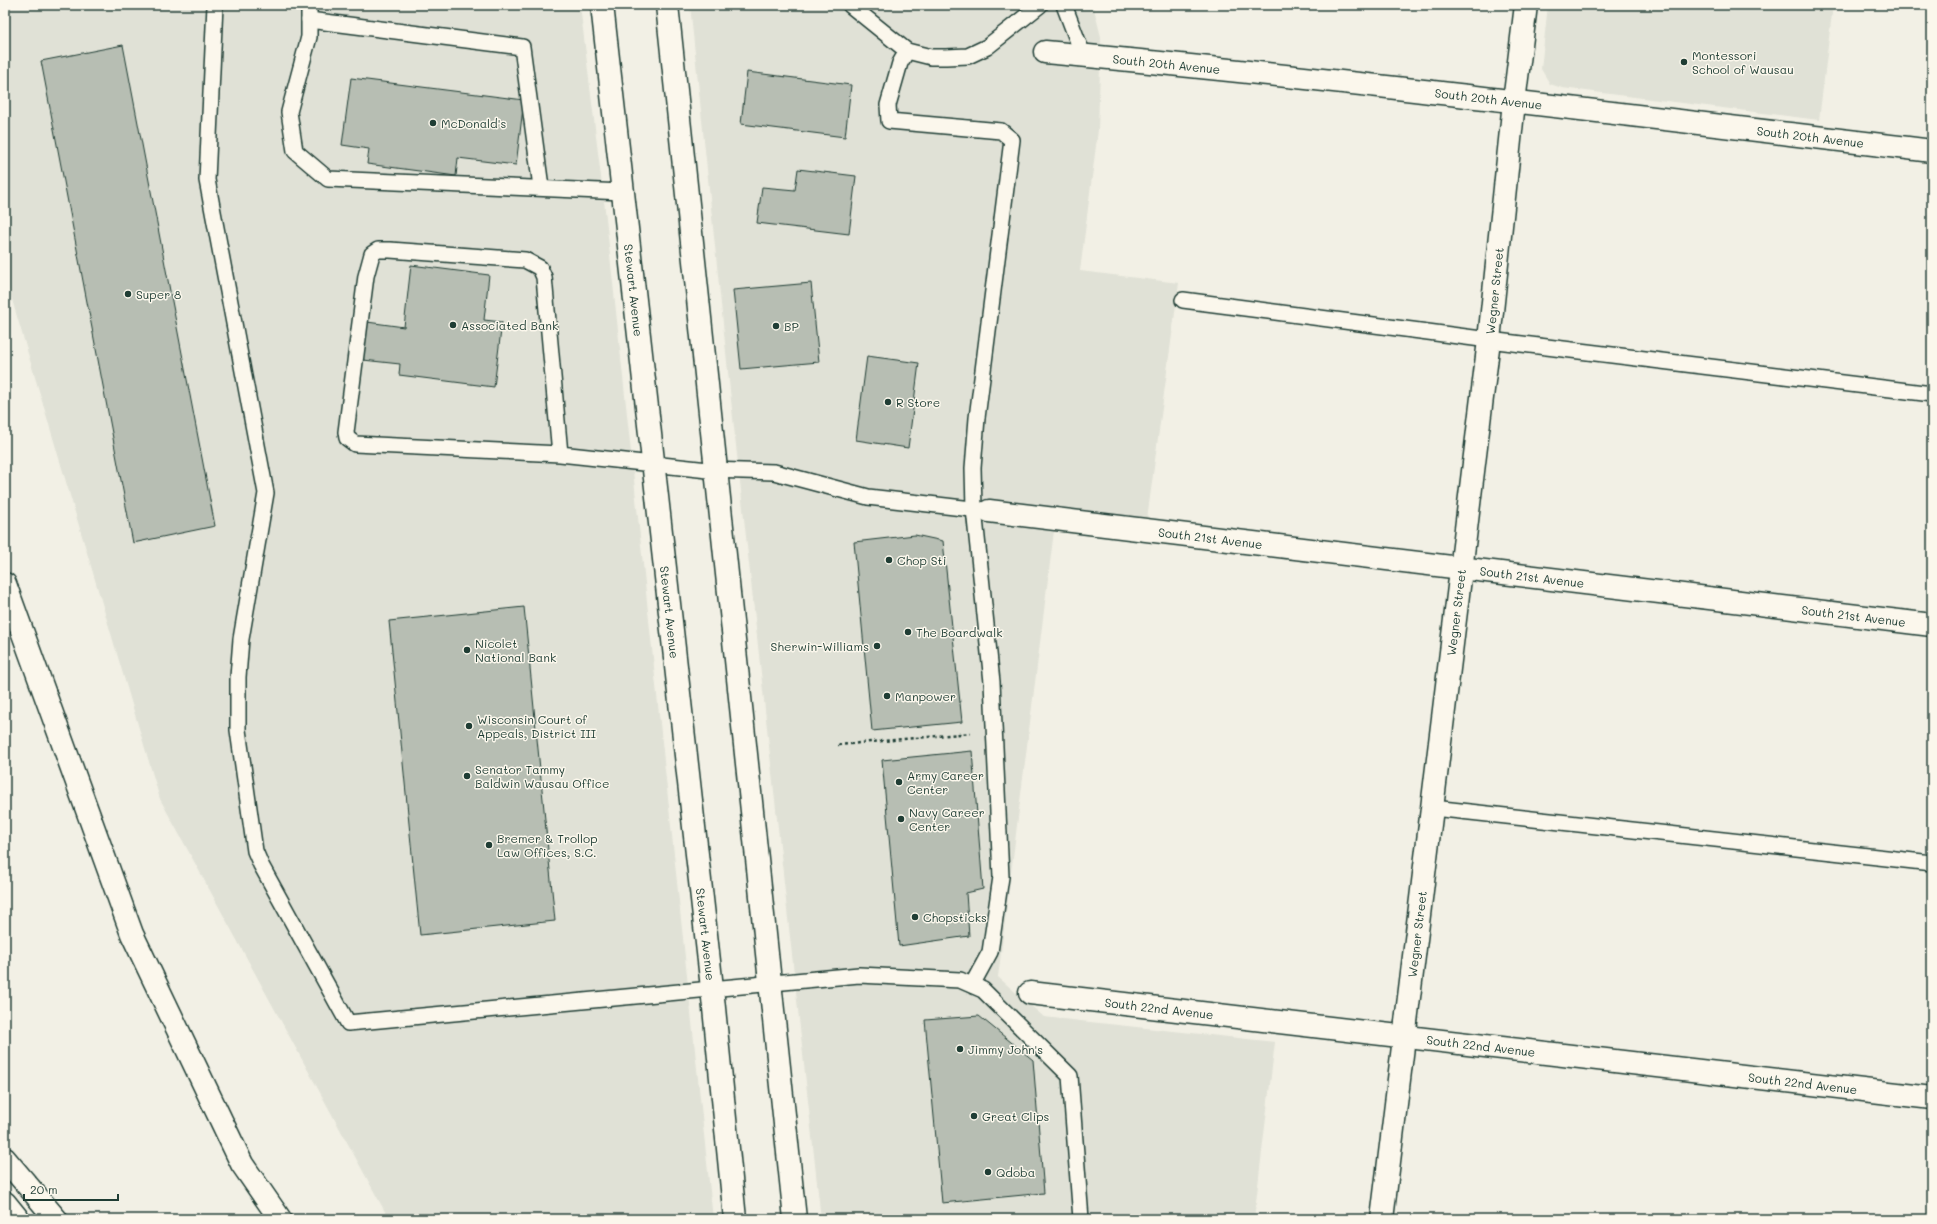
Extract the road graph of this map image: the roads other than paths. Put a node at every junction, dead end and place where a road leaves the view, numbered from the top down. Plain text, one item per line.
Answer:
1 (215, 5) edge
2 (309, 5) edge
3 (602, 5) edge
4 (667, 5) edge
5 (850, 5) edge
6 (1040, 5) edge
7 (1064, 5) edge
8 (1526, 5) edge
9 (309, 20) junction
10 (907, 51) junction
11 (1045, 52) dead end
12 (1083, 55) junction
13 (1514, 102) junction
14 (1932, 152) edge
15 (541, 187) junction
16 (623, 192) junction
17 (1183, 300) dead end
18 (1489, 340) junction
19 (1932, 394) edge
20 (560, 454) junction
21 (653, 463) junction
22 (716, 470) junction
23 (981, 510) junction
24 (1461, 568) junction
25 (5, 584) edge
26 (1932, 625) edge
27 (1433, 808) junction
28 (1932, 863) edge
29 (771, 983) junction
30 (972, 985) junction
31 (712, 988) junction
32 (1030, 993) dead end
33 (1406, 1038) junction
34 (1932, 1098) edge
35 (5, 1159) edge
36 (5, 1203) edge
37 (18, 1219) edge
38 (56, 1219) edge
39 (280, 1219) edge
40 (735, 1219) edge
41 (795, 1219) edge
42 (1081, 1219) edge
43 (1382, 1219) edge

1 - 31 lane
2 - 9 lane
3 - 16 main road, Stewart Avenue
4 - 22 main road
5 - 10 lane
6 - 10 lane
7 - 12 lane
8 - 13 main road, Wegner Street
9 - 15 lane
9 - 15 lane
10 - 23 lane
11 - 12 main road, South 20th Avenue
12 - 13 main road, South 20th Avenue
13 - 14 main road, South 20th Avenue
13 - 18 main road, Wegner Street
15 - 16 lane
16 - 21 main road, Stewart Avenue
17 - 18 lane
18 - 19 lane
18 - 24 main road, Wegner Street
20 - 20 lane
20 - 21 lane
21 - 22 lane
21 - 31 main road, Stewart Avenue
22 - 23 lane
22 - 29 main road
23 - 24 main road, South 21st Avenue
23 - 30 lane
24 - 26 main road, South 21st Avenue
24 - 27 main road, Wegner Street
25 - 39 main road
27 - 28 lane
27 - 33 main road, Wegner Street
29 - 30 lane
29 - 31 lane
29 - 41 main road
30 - 42 lane
31 - 40 main road, Stewart Avenue
32 - 33 main road, South 22nd Avenue
33 - 34 main road, South 22nd Avenue
33 - 43 main road, Wegner Street
35 - 38 main road
36 - 37 main road

